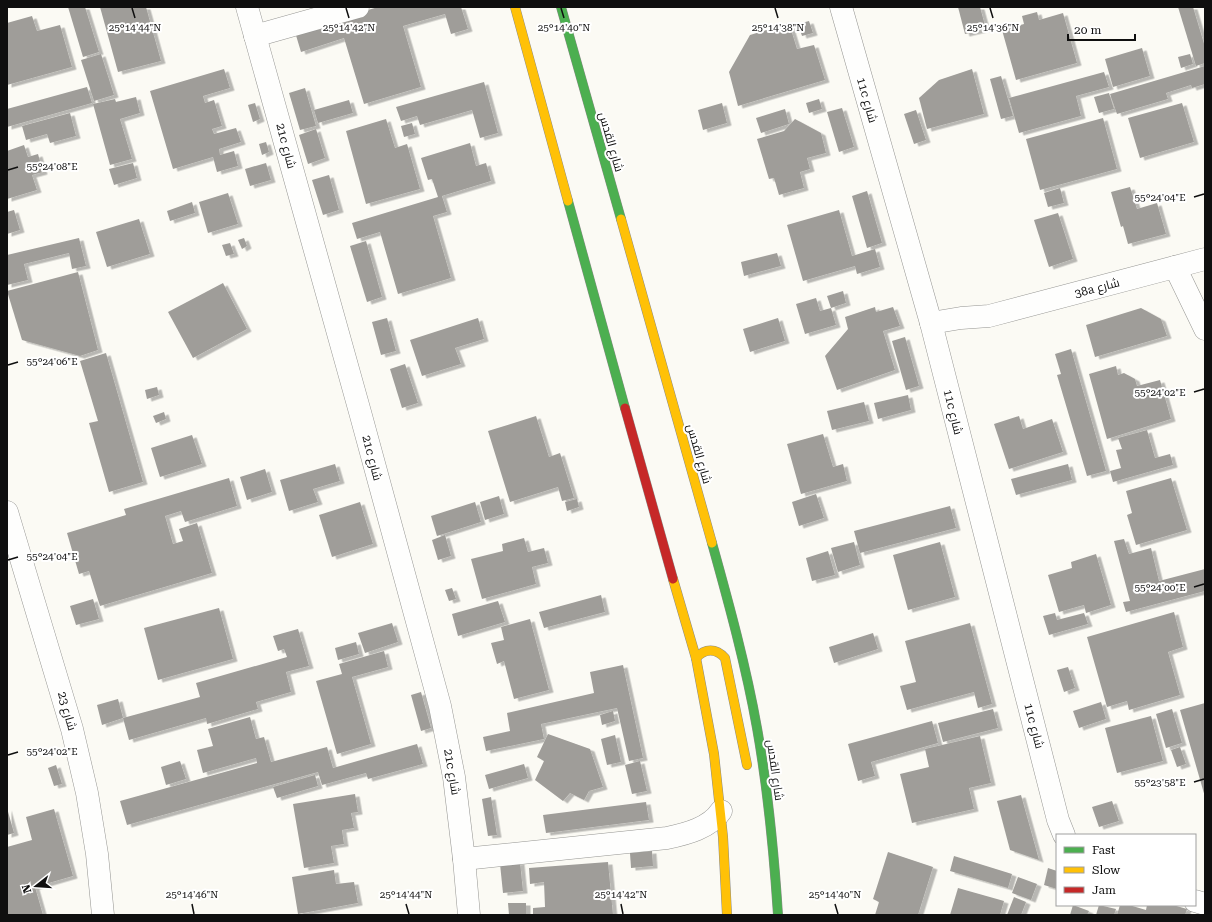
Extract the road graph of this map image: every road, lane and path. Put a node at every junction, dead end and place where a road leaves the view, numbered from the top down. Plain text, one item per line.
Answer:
1 (247, 7) edge
2 (358, 7) edge
3 (515, 7) edge
4 (561, 7) edge
5 (841, 7) edge
6 (255, 36) junction
7 (1205, 259) edge
8 (1175, 267) junction
9 (1205, 329) edge
10 (933, 332) junction
11 (7, 514) edge
12 (696, 658) junction
13 (749, 774) dead end
14 (721, 811) junction
15 (1061, 827) edge
16 (764, 852) dead end
17 (464, 859) junction
18 (776, 885) junction
19 (103, 915) edge
20 (469, 915) edge
21 (727, 915) edge
22 (778, 915) edge

1 - 6 street, 21c شارع
2 - 6 street
3 - 12 main road
4 - 18 main road, شارع القدس
5 - 10 street, 11c شارع
6 - 17 street, 21c شارع
7 - 8 street, 38a شارع
8 - 9 street
8 - 10 street, 38a شارع
10 - 15 street, 11c شارع
11 - 19 street, شارع 23
12 - 13 main road
12 - 14 main road
14 - 17 street
14 - 21 main road
16 - 18 main road
17 - 20 street, 21c شارع
18 - 22 main road, شارع القدس

